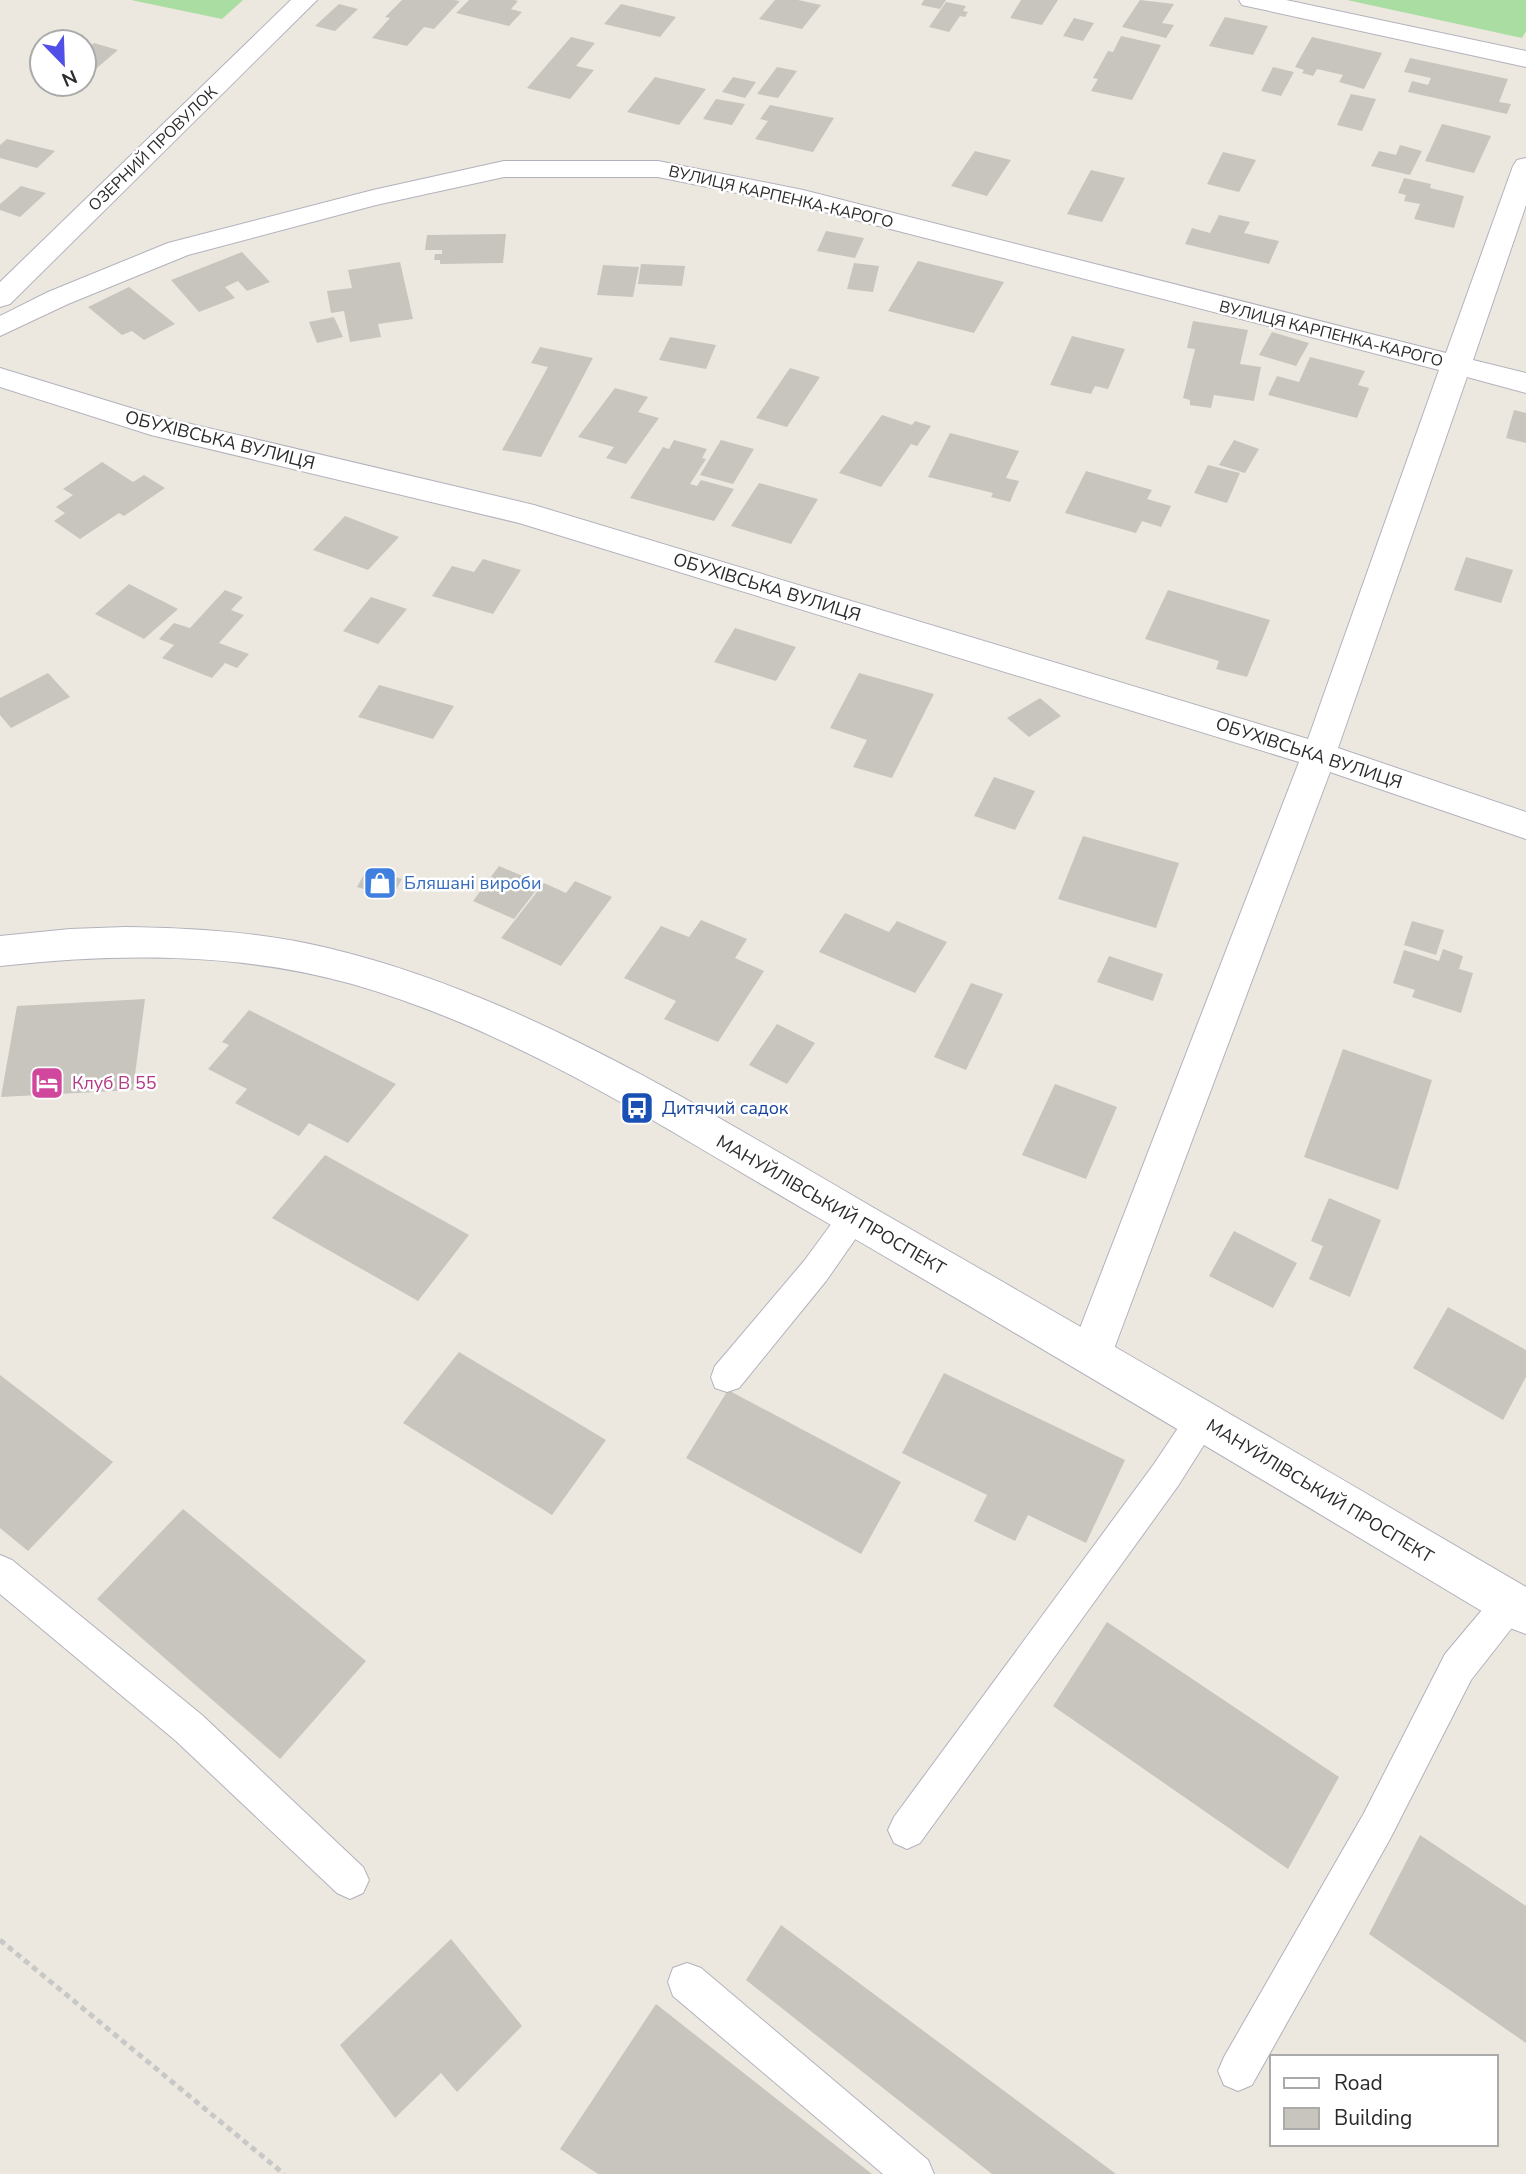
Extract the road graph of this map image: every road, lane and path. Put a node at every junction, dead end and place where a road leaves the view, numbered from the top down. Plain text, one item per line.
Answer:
1 (305, 0) edge
2 (1251, 0) edge
3 (1526, 59) edge
4 (1526, 166) edge
5 (0, 298) edge
6 (0, 327) edge
7 (1457, 366) junction
8 (0, 377) edge
9 (1526, 383) edge
10 (1319, 755) junction
11 (1526, 826) edge
12 (0, 951) edge
13 (854, 1219) junction
14 (1091, 1354) junction
15 (727, 1377) dead end
16 (1202, 1421) junction
17 (0, 1572) edge
18 (1518, 1608) edge
19 (907, 1830) dead end
20 (350, 1880) dead end
21 (0, 1940) edge
22 (687, 1982) dead end
23 (1238, 2071) dead end
24 (284, 2174) edge
25 (914, 2174) edge

1 - 5 street, ОЗЕРНИЙ ПРОВУЛОК
2 - 3 street
4 - 7 street
6 - 7 street, ВУЛИЦЯ КАРПЕНКА-КАРОГО
7 - 9 street, ВУЛИЦЯ КАРПЕНКА-КАРОГО
7 - 10 street
8 - 10 street, ОБУХІВСЬКА ВУЛИЦЯ
10 - 11 street, ОБУХІВСЬКА ВУЛИЦЯ
10 - 14 street
12 - 13 street, МАНУЙЛІВСЬКИЙ ПРОСПЕКТ
13 - 14 street, МАНУЙЛІВСЬКИЙ ПРОСПЕКТ
13 - 15 lane
14 - 16 street, МАНУЙЛІВСЬКИЙ ПРОСПЕКТ
16 - 18 street, МАНУЙЛІВСЬКИЙ ПРОСПЕКТ
16 - 19 lane
17 - 20 lane
18 - 23 lane
21 - 24 path
22 - 25 lane

